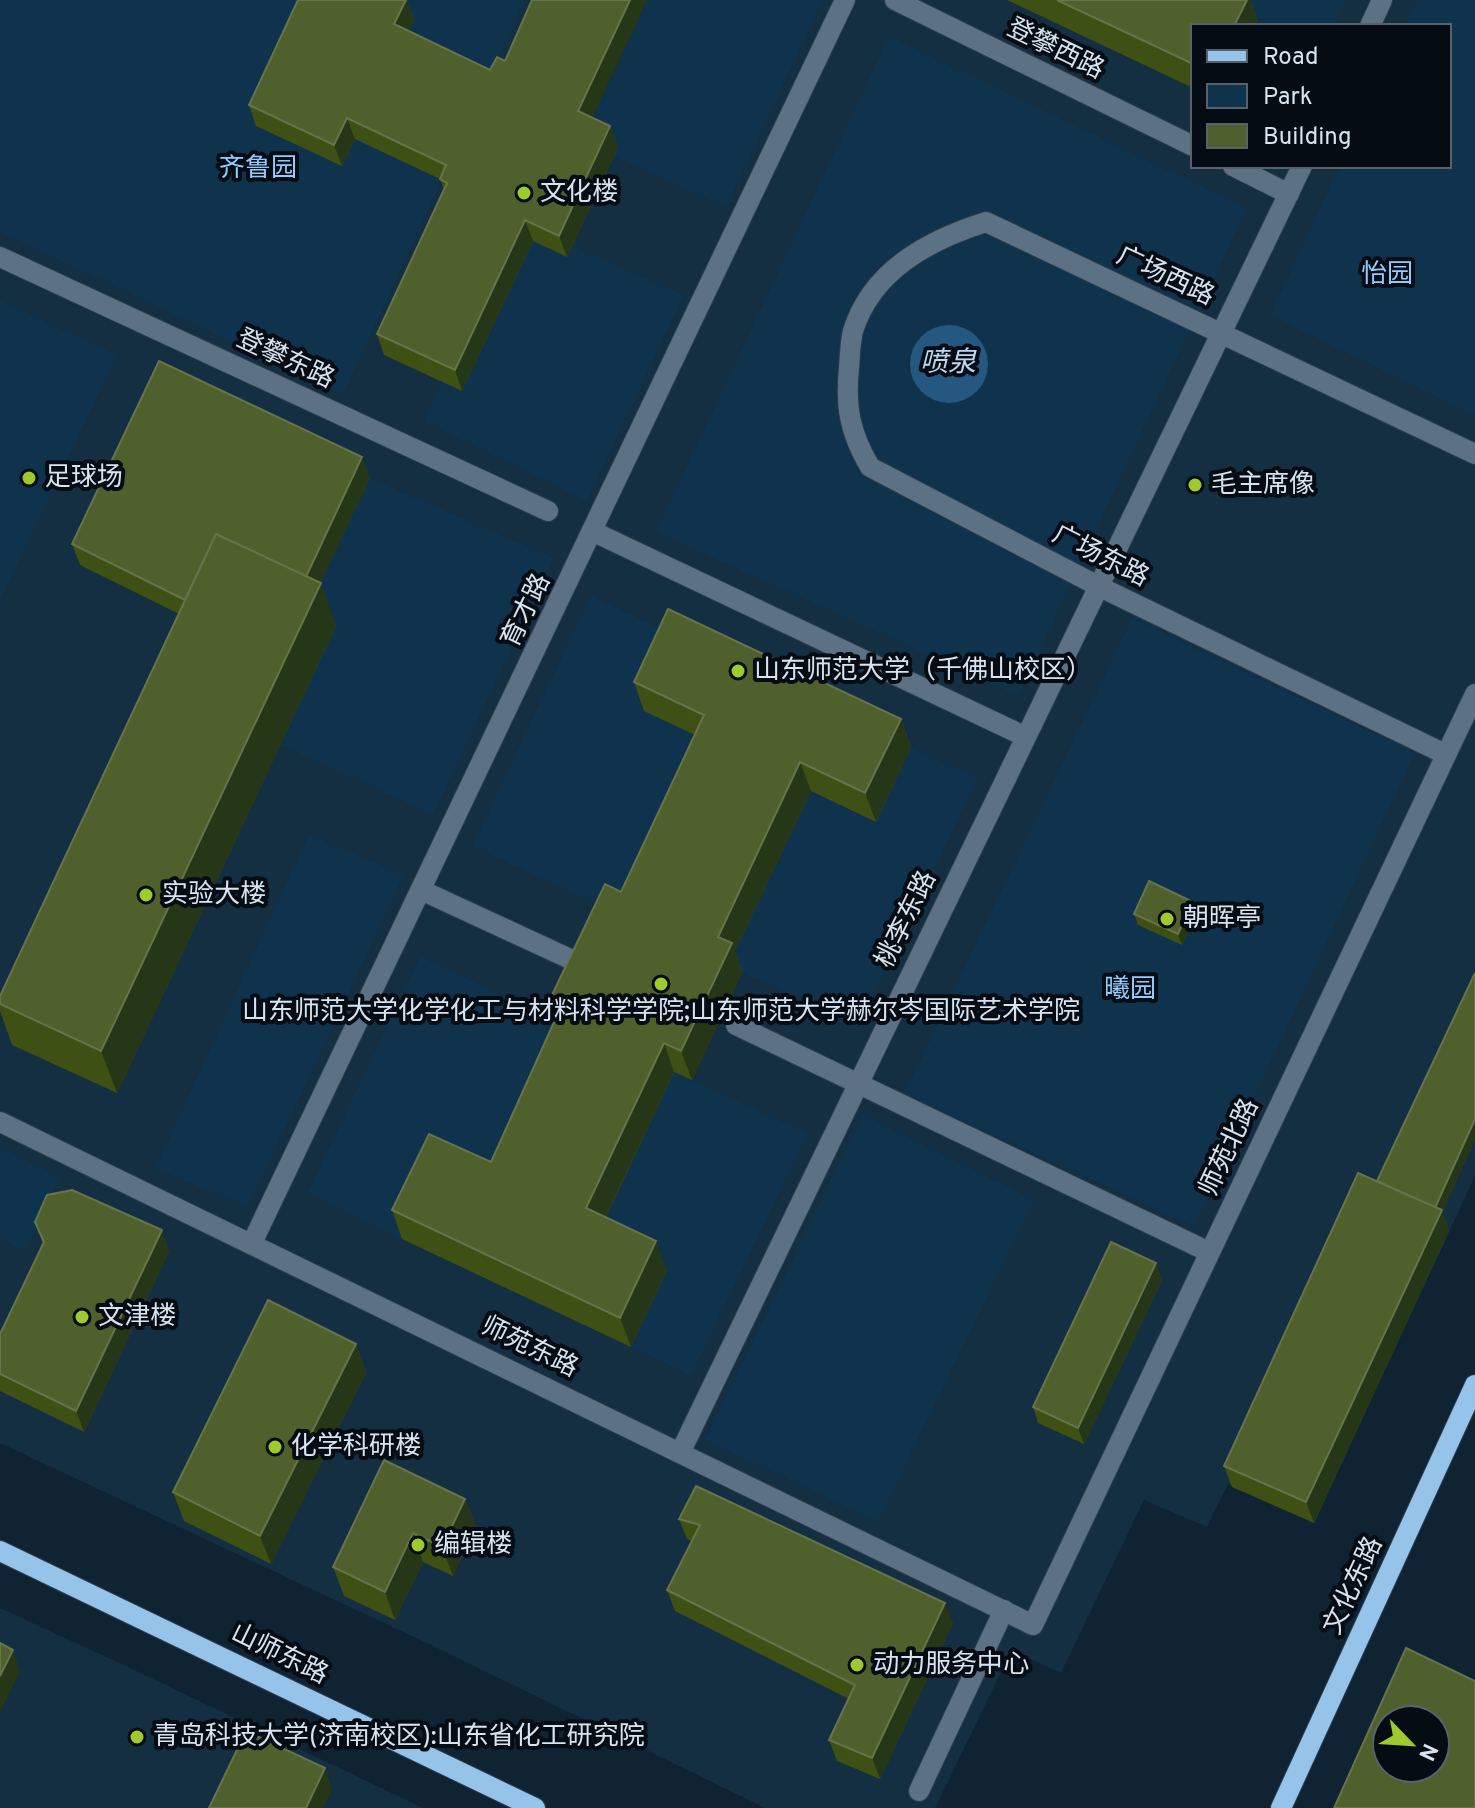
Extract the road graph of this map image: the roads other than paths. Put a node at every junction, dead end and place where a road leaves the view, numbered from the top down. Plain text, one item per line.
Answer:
1 (845, 0) edge
2 (895, 0) edge
3 (1382, 0) edge
4 (1371, 24) edge
5 (1191, 145) edge
6 (1237, 168) edge
7 (1301, 168) edge
8 (1289, 194) junction
9 (0, 257) edge
10 (857, 322) joint
11 (1225, 333) junction
12 (1475, 454) edge
13 (548, 511) dead end
14 (594, 532) junction
15 (1100, 587) junction
16 (1475, 694) edge
17 (1024, 736) junction
18 (1445, 754) junction
19 (421, 890) junction
20 (568, 958) edge
21 (736, 1025) dead end
22 (858, 1082) junction
23 (0, 1122) edge
24 (252, 1243) junction
25 (1209, 1252) junction
26 (1475, 1385) edge
27 (681, 1451) junction
28 (0, 1551) edge
29 (1004, 1610) junction
30 (1033, 1625) joint
31 (919, 1791) dead end
32 (535, 1808) edge
33 (1281, 1808) edge

1 - 14 lane, 育才路
2 - 5 lane, 登攀西路
3 - 4 lane
6 - 8 lane
7 - 8 lane, 桃李东路
8 - 11 lane, 桃李东路
9 - 13 lane, 登攀东路
10 - 11 lane, 广场西路
10 - 15 lane, 广场东路
11 - 12 lane, 广场西路
11 - 15 lane, 桃李东路
14 - 17 lane
14 - 19 lane, 育才路
15 - 17 lane, 桃李东路
15 - 18 lane, 广场东路
16 - 18 lane, 师苑北路
17 - 22 lane, 桃李东路
18 - 25 lane, 师苑北路
19 - 20 lane
19 - 24 lane, 育才路
21 - 22 lane
22 - 25 lane
22 - 27 lane, 桃李东路
23 - 24 lane, 师苑东路
24 - 27 lane, 师苑东路
25 - 30 lane, 师苑北路
26 - 33 main road, 文化东路
27 - 29 lane, 师苑东路
28 - 32 main road, 山师东路
29 - 30 lane, 师苑东路
29 - 31 lane

